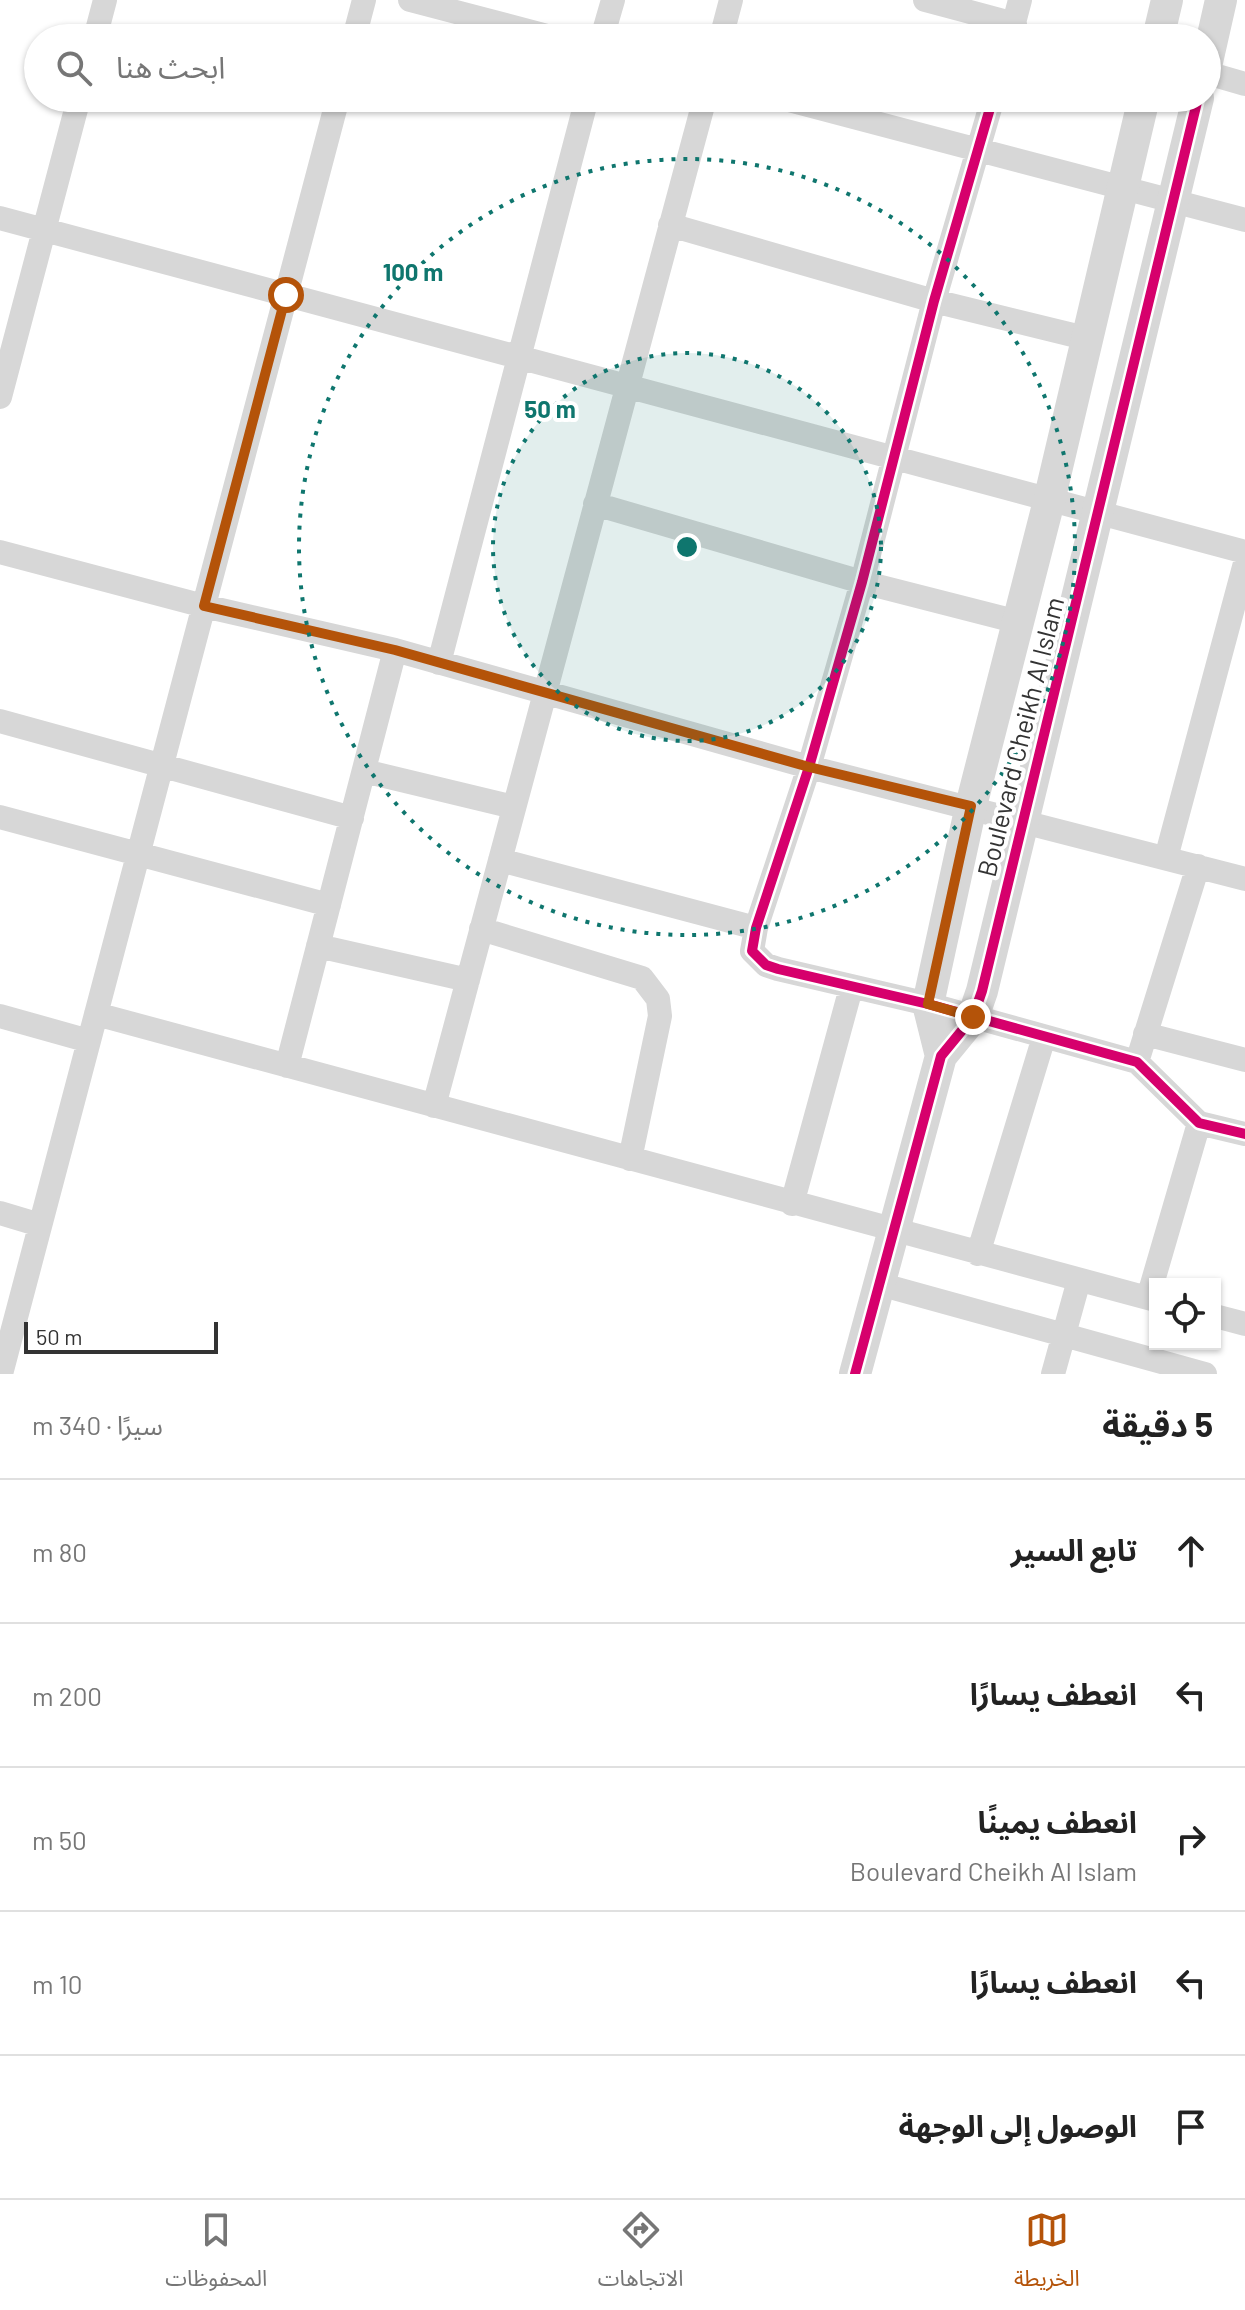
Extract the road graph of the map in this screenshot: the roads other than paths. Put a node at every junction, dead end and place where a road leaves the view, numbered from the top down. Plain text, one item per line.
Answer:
1 (105, 0) edge
2 (364, 0) edge
3 (410, 0) edge
4 (613, 0) edge
5 (731, 0) edge
6 (925, 0) edge
7 (1020, 0) edge
8 (1167, 0) edge
9 (1221, 0) edge
10 (99, 24) edge
11 (358, 24) edge
12 (502, 24) edge
13 (606, 24) edge
14 (725, 24) edge
15 (992, 24) edge
16 (1014, 24) edge
17 (1161, 24) edge
18 (1216, 24) edge
19 (1221, 77) edge
20 (1245, 84) edge
21 (75, 112) edge
22 (334, 112) edge
23 (583, 112) edge
24 (701, 112) edge
25 (834, 112) edge
26 (989, 112) edge
27 (1141, 112) edge
28 (1195, 112) edge
29 (977, 150) junction
30 (1123, 188) junction
31 (1173, 201) junction
32 (0, 218) edge
33 (1245, 220) edge
34 (670, 225) junction
35 (44, 230) junction
36 (286, 295) junction
37 (934, 301) junction
38 (1085, 338) junction
39 (520, 358) junction
40 (627, 387) junction
41 (0, 397) edge
42 (892, 458) junction
43 (1049, 501) junction
44 (595, 504) junction
45 (1100, 514) junction
46 (0, 552) edge
47 (1245, 552) edge
48 (1245, 563) edge
49 (862, 582) junction
50 (204, 606) junction
51 (1018, 622) junction
52 (395, 650) junction
53 (439, 663) junction
54 (545, 690) junction
55 (0, 721) edge
56 (162, 766) junction
57 (809, 767) junction
58 (364, 771) junction
59 (971, 806) junction
60 (514, 807) junction
61 (0, 817) edge
62 (352, 818) junction
63 (1021, 819) junction
64 (138, 854) junction
65 (1166, 858) junction
66 (500, 860) junction
67 (1198, 866) junction
68 (1245, 879) edge
69 (329, 905) junction
70 (756, 928) junction
71 (481, 929) junction
72 (318, 946) junction
73 (468, 980) junction
74 (851, 988) junction
75 (928, 1004) junction
76 (96, 1014) junction
77 (0, 1016) edge
78 (973, 1017) junction
79 (1145, 1034) junction
80 (1044, 1037) junction
81 (89, 1041) junction
82 (941, 1056) junction
83 (1245, 1060) edge
84 (1137, 1062) junction
85 (287, 1066) junction
86 (434, 1106) junction
87 (1199, 1123) junction
88 (1245, 1134) edge
89 (630, 1159) junction
90 (792, 1204) junction
91 (0, 1213) edge
92 (40, 1225) junction
93 (894, 1232) junction
94 (978, 1254) junction
95 (1158, 1278) edge
96 (1079, 1280) junction
97 (879, 1284) junction
98 (1149, 1298) edge
99 (1221, 1318) edge
100 (1245, 1324) edge
101 (1064, 1335) junction
102 (1, 1374) edge
103 (855, 1374) edge
104 (1053, 1374) edge
105 (1205, 1374) edge

1 - 10 street
2 - 11 street
3 - 12 street
4 - 13 street
5 - 14 street
6 - 15 street
7 - 16 street
8 - 17 street
9 - 18 street
19 - 20 street
21 - 35 street
22 - 36 street
23 - 39 street
24 - 34 street
25 - 29 street
26 - 29 street
27 - 30 street, Boulevard Cheikh Al Islam
28 - 31 street, Boulevard Cheikh Al Islam
29 - 30 street
29 - 37 street
30 - 31 street
30 - 38 street, Boulevard Cheikh Al Islam
31 - 33 street
31 - 45 street, Boulevard Cheikh Al Islam
32 - 35 street
34 - 37 street
34 - 40 street
35 - 36 street
35 - 41 street
36 - 39 street
36 - 50 street
37 - 38 street
37 - 42 street
38 - 43 street, Boulevard Cheikh Al Islam
39 - 40 street
39 - 53 street
40 - 42 street
40 - 44 street
42 - 43 street
42 - 49 street
43 - 45 street
43 - 51 street, Boulevard Cheikh Al Islam
44 - 49 street
44 - 54 street
45 - 47 street
45 - 63 street, Boulevard Cheikh Al Islam
46 - 50 street
48 - 65 street
49 - 51 street
49 - 57 street
50 - 52 street
50 - 56 street
51 - 59 street, Boulevard Cheikh Al Islam
52 - 53 street
52 - 58 street
53 - 54 street
54 - 57 street
54 - 60 street
55 - 56 street
56 - 62 street
56 - 64 street
57 - 59 street
57 - 70 street
58 - 60 street
58 - 62 street
59 - 63 street
59 - 75 street, Boulevard Cheikh Al Islam
60 - 66 street
61 - 64 street
62 - 69 street
63 - 65 street
63 - 78 street, Boulevard Cheikh Al Islam
64 - 69 street
64 - 76 street
65 - 67 street
66 - 70 street
66 - 71 street
67 - 68 street
67 - 79 street
69 - 72 street
70 - 74 street
71 - 73 street
71 - 89 street
72 - 73 street
72 - 85 street
73 - 86 street
74 - 75 street
74 - 90 street
75 - 78 street
75 - 82 street, Boulevard Cheikh Al Islam
76 - 81 street
76 - 85 street
77 - 81 street
78 - 80 street
78 - 82 street, Boulevard Cheikh Al Islam
79 - 83 street
79 - 84 street
80 - 84 street
80 - 94 street
81 - 92 street
82 - 93 street, Boulevard Cheikh Al Islam
84 - 87 street
85 - 86 street
86 - 89 street
87 - 88 street
87 - 95 street
89 - 90 street
90 - 93 street
91 - 92 street
92 - 102 street
93 - 94 street
93 - 97 street, Boulevard Cheikh Al Islam
94 - 96 street
96 - 98 street
96 - 101 street
97 - 101 street
97 - 103 street, Boulevard Cheikh Al Islam
99 - 100 street
101 - 104 street
101 - 105 street

